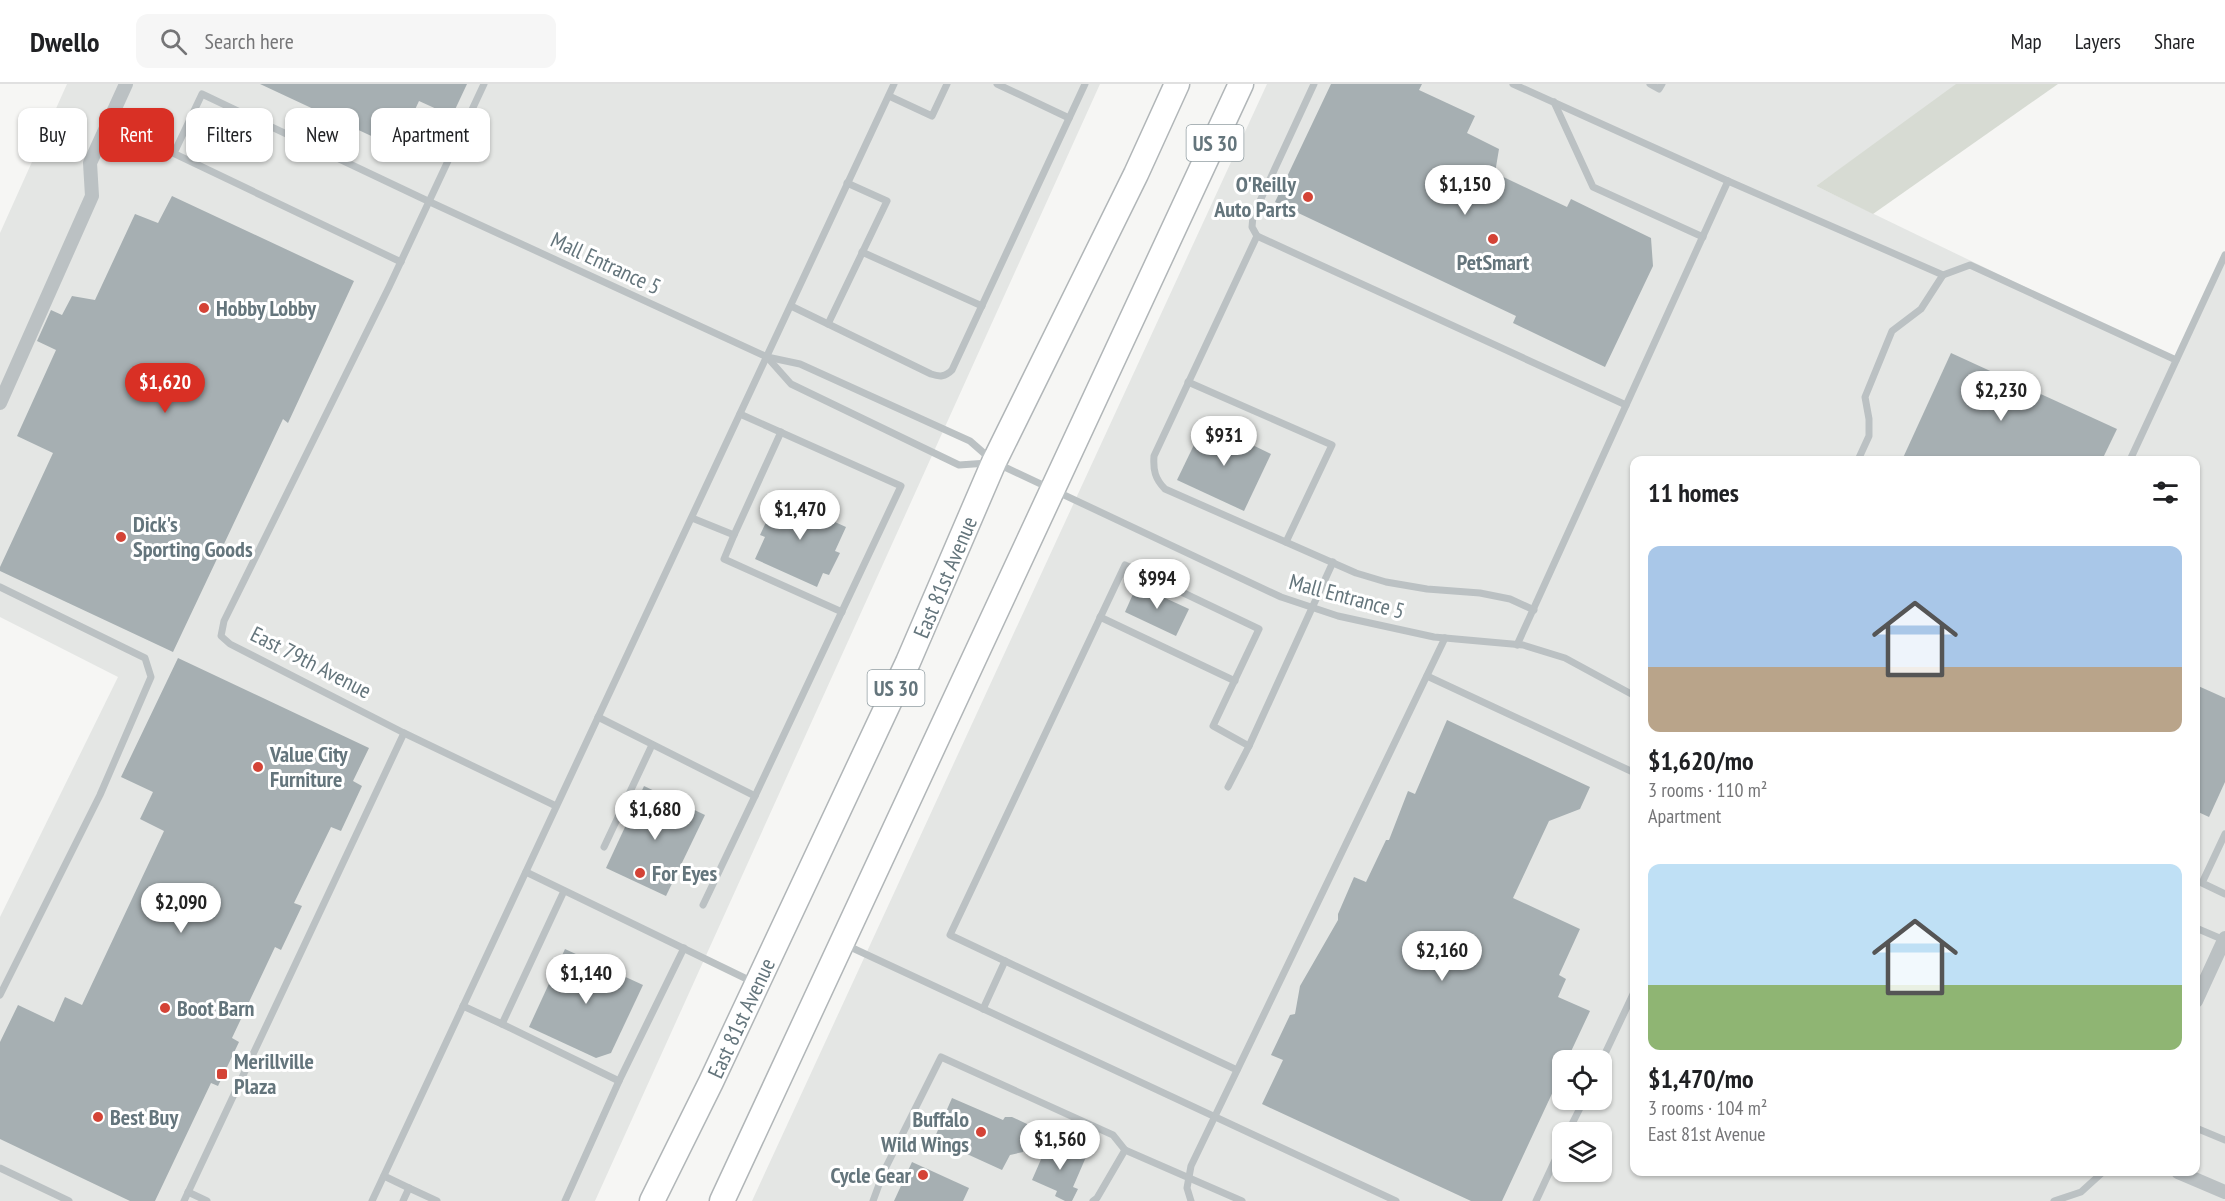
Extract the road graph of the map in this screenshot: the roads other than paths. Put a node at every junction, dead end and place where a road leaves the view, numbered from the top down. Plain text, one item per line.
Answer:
1 (126, 84) edge
2 (484, 84) edge
3 (894, 84) edge
4 (947, 84) edge
5 (997, 84) edge
6 (1085, 84) edge
7 (1177, 84) edge
8 (1241, 84) edge
9 (1314, 84) edge
10 (1513, 84) edge
11 (1650, 84) edge
12 (1662, 84) edge
13 (889, 96) junction
14 (1554, 102) junction
15 (115, 108) edge
16 (1069, 118) junction
17 (99, 142) edge
18 (174, 153) joint
19 (1728, 181) junction
20 (847, 183) junction
21 (430, 202) junction
22 (1257, 236) junction
23 (1703, 237) junction
24 (862, 252) junction
25 (2225, 255) edge
26 (401, 262) junction
27 (1944, 275) junction
28 (791, 306) junction
29 (982, 306) junction
30 (828, 324) junction
31 (767, 357) junction
32 (2176, 360) junction
33 (1188, 382) junction
34 (0, 403) edge
35 (1626, 405) junction
36 (740, 414) junction
37 (781, 432) junction
38 (1860, 456) edge
39 (2132, 456) edge
40 (994, 462) junction
41 (1053, 489) junction
42 (692, 518) junction
43 (734, 535) junction
44 (1286, 542) junction
45 (1333, 562) junction
46 (0, 587) edge
47 (1311, 608) junction
48 (1534, 610) junction
49 (842, 612) junction
50 (1100, 617) junction
51 (1445, 638) junction
52 (1517, 645) junction
53 (1427, 676) junction
54 (1235, 681) junction
55 (1630, 693) edge
56 (598, 717) junction
57 (404, 733) junction
58 (652, 745) junction
59 (1249, 746) junction
60 (1630, 771) edge
61 (1228, 787) dead end
62 (755, 796) junction
63 (556, 806) junction
64 (2225, 834) edge
65 (604, 847) dead end
66 (526, 872) junction
67 (564, 891) junction
68 (2225, 894) edge
69 (703, 905) dead end
70 (2200, 931) edge
71 (842, 943) junction
72 (2223, 946) edge
73 (684, 948) junction
74 (1005, 961) junction
75 (757, 984) junction
76 (2200, 993) edge
77 (0, 995) edge
78 (1630, 1001) edge
79 (463, 1006) junction
80 (983, 1009) junction
81 (502, 1024) junction
82 (1607, 1050) edge
83 (1237, 1071) junction
84 (619, 1081) junction
85 (1215, 1117) junction
86 (2200, 1130) edge
87 (2225, 1140) edge
88 (1125, 1150) junction
89 (1552, 1167) edge
90 (0, 1168) edge
91 (384, 1176) junction
92 (2099, 1176) edge
93 (2187, 1176) edge
94 (1189, 1177) junction
95 (409, 1188) junction
96 (188, 1192) junction
97 (2225, 1192) edge
98 (69, 1201) edge
99 (184, 1201) edge
100 (207, 1201) edge
101 (372, 1201) edge
102 (403, 1201) edge
103 (437, 1201) edge
104 (565, 1201) edge
105 (652, 1201) edge
106 (722, 1201) edge
107 (873, 1201) edge
108 (1093, 1201) edge
109 (1191, 1201) edge
110 (1242, 1201) edge
111 (1396, 1201) edge
112 (1536, 1201) edge
113 (2054, 1201) edge

1 - 15 street
2 - 21 lane, East 79th Avenue
3 - 13 lane
4 - 13 lane
5 - 16 lane
6 - 16 lane
7 - 40 highway, East 81st Avenue / US 30
8 - 41 highway, US 30
9 - 22 lane
10 - 14 lane
11 - 12 lane
13 - 20 lane
14 - 19 lane
14 - 23 lane
16 - 29 lane
17 - 34 street
18 - 21 lane, Mall Entrance 5
18 - 26 lane
19 - 23 lane
19 - 27 lane
20 - 24 lane
20 - 28 lane
21 - 26 lane, East 79th Avenue
21 - 31 lane, Mall Entrance 5
22 - 33 lane
22 - 35 lane
23 - 35 lane
24 - 29 lane
24 - 30 lane
25 - 32 lane
26 - 57 lane, East 79th Avenue
27 - 32 lane
27 - 38 lane
28 - 30 lane
28 - 31 lane
29 - 30 lane
31 - 36 lane
31 - 40 lane, Mall Entrance 5
31 - 40 lane, Mall Entrance 5
32 - 39 lane
33 - 44 lane
33 - 44 lane
35 - 48 lane
36 - 37 lane
36 - 42 lane
37 - 43 lane
37 - 49 lane
40 - 41 lane, Mall Entrance 5
40 - 75 highway, East 81st Avenue / US 30
41 - 47 lane, Mall Entrance 5
41 - 71 highway, US 30
42 - 43 lane
42 - 56 lane
43 - 49 lane
44 - 45 lane
45 - 47 lane
45 - 48 lane
46 - 77 lane
47 - 51 lane, Mall Entrance 5
47 - 59 lane
48 - 52 lane
49 - 62 lane
50 - 54 lane
50 - 54 lane
50 - 74 lane
51 - 52 lane, Mall Entrance 5
51 - 53 lane
52 - 55 lane, Mall Entrance 5
53 - 60 lane
53 - 83 lane
54 - 59 lane
56 - 58 lane
56 - 63 lane
57 - 63 lane
57 - 96 lane
58 - 62 lane
58 - 65 lane
59 - 61 lane
62 - 69 lane
63 - 66 lane
64 - 68 lane
66 - 67 lane
66 - 79 lane
67 - 73 lane
67 - 81 lane
70 - 72 lane
71 - 80 lane
71 - 106 highway, US 30
72 - 76 street
73 - 75 lane
73 - 84 lane
74 - 80 lane
74 - 83 lane
75 - 105 highway, East 81st Avenue / US 30
78 - 82 lane
79 - 81 lane
79 - 91 lane
80 - 85 lane
81 - 84 lane
83 - 85 lane
84 - 104 lane
85 - 94 lane
85 - 111 lane
86 - 87 lane
88 - 94 lane
88 - 107 lane
88 - 108 lane
89 - 112 lane
90 - 98 lane
91 - 95 lane
91 - 101 lane
92 - 113 lane
93 - 97 street
94 - 109 lane
94 - 110 lane
95 - 102 lane
95 - 103 lane
96 - 99 lane
96 - 100 lane

